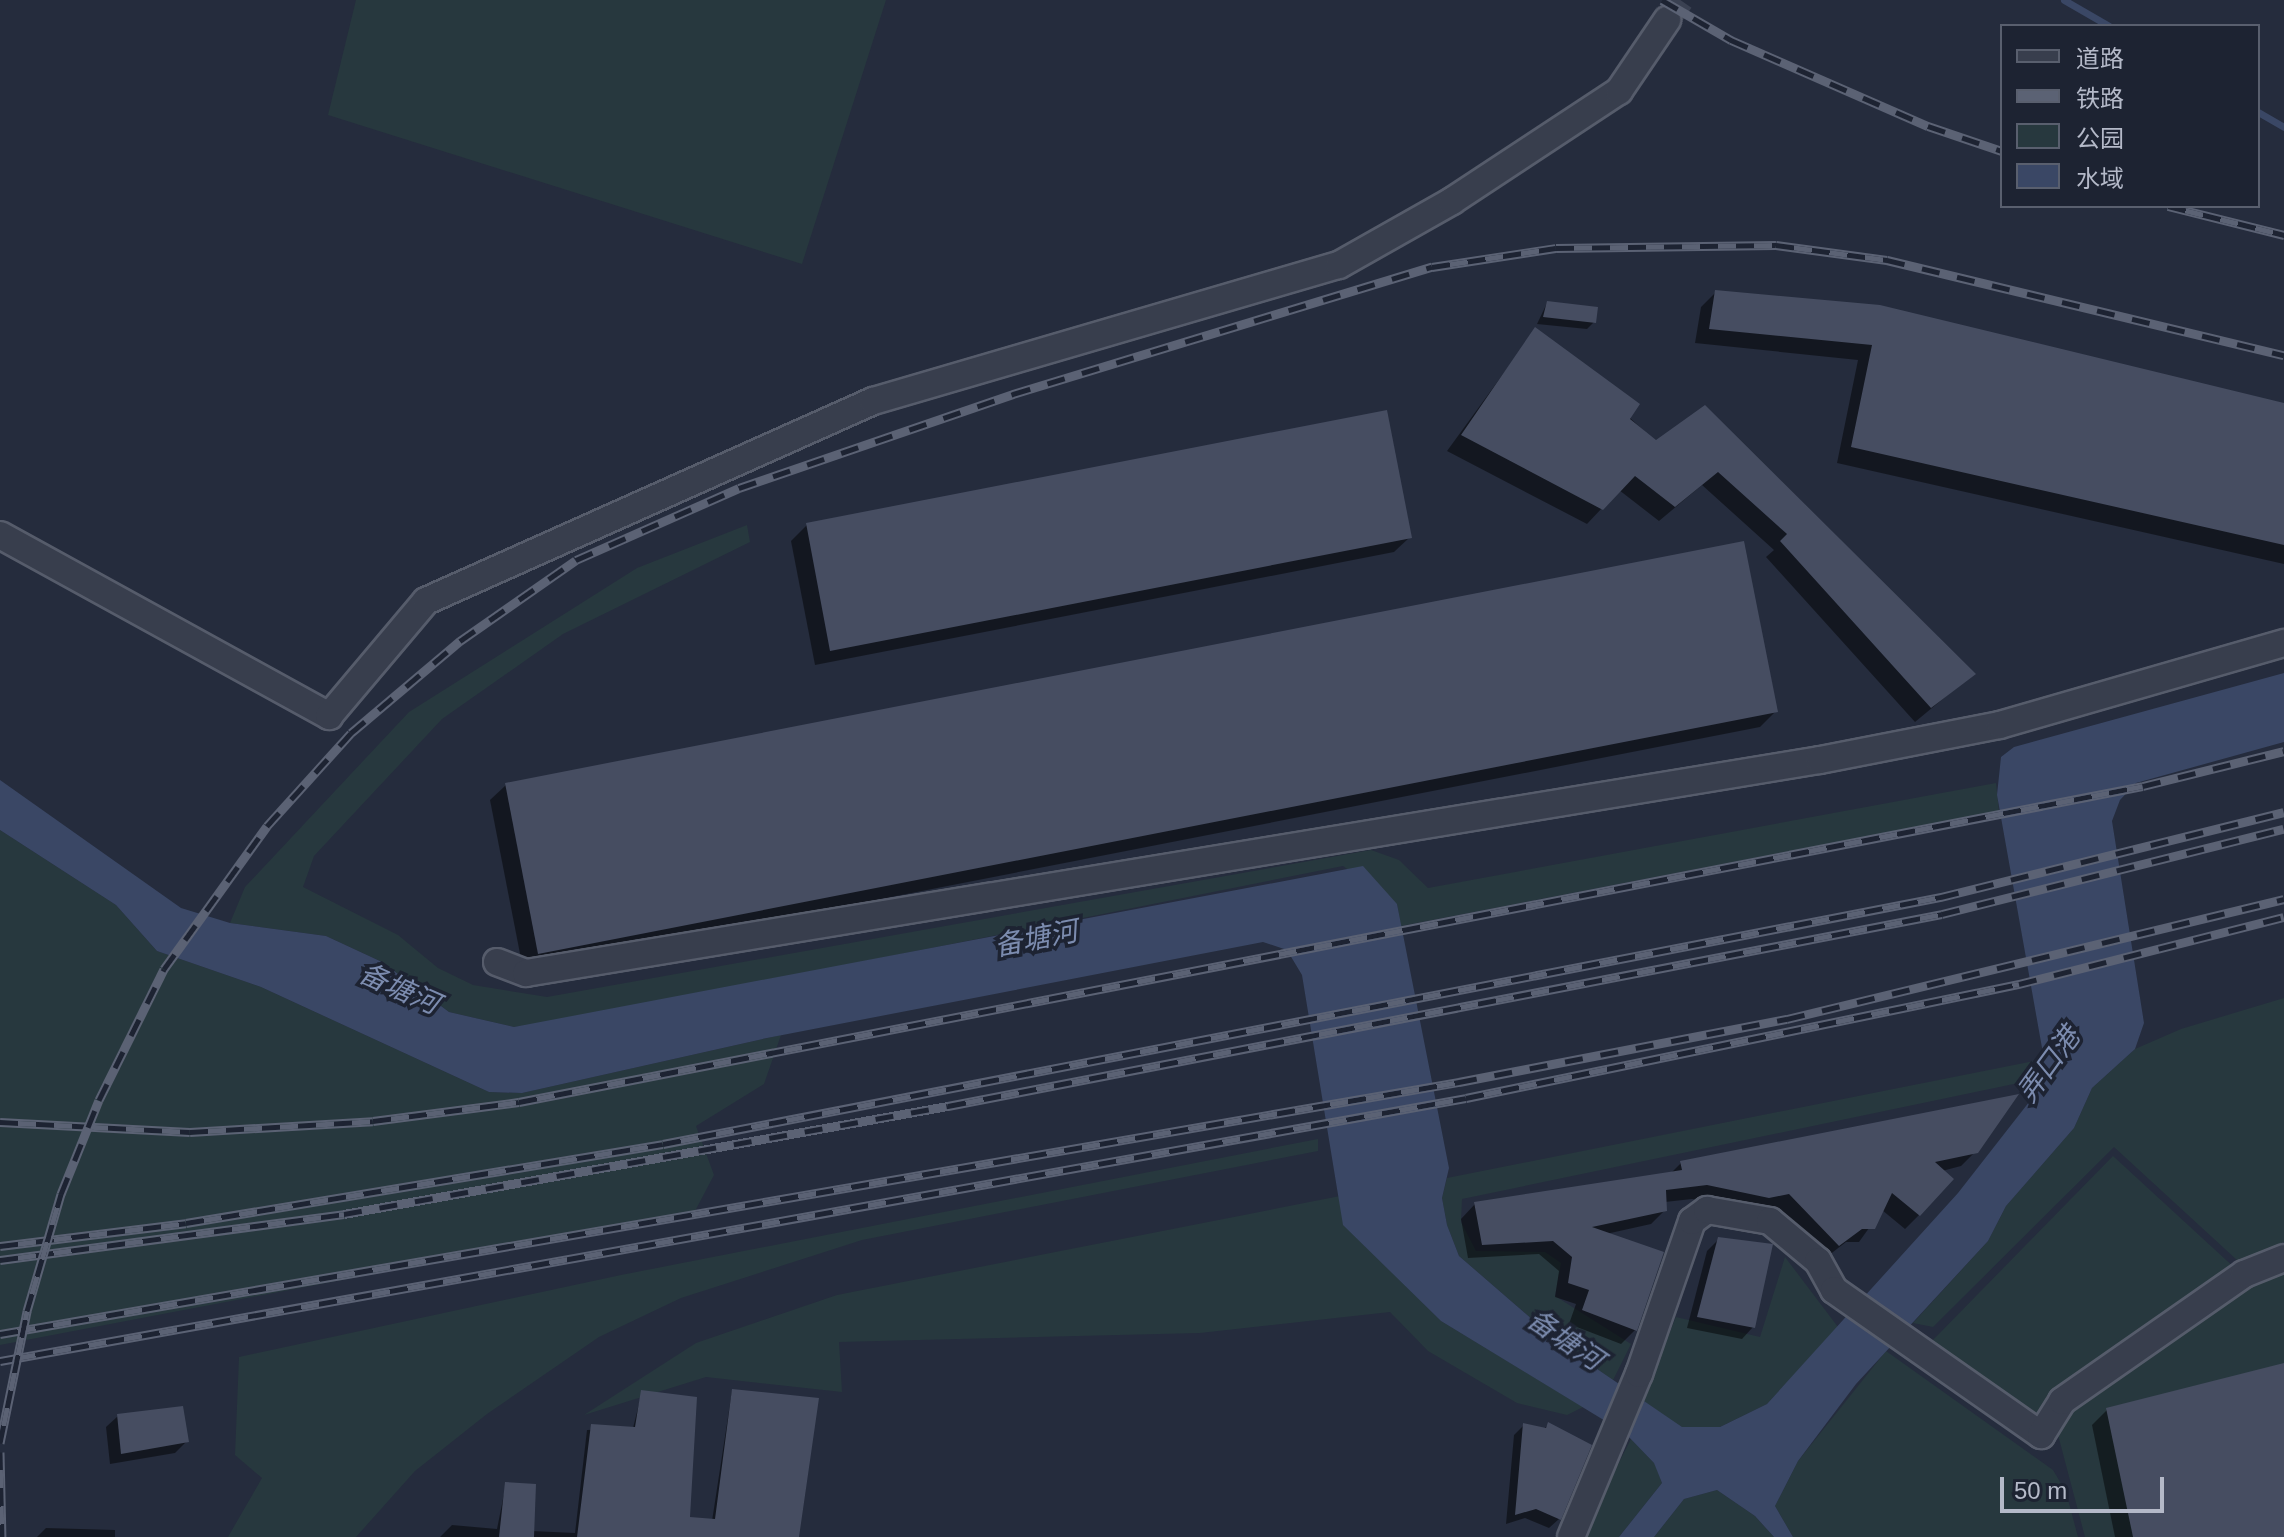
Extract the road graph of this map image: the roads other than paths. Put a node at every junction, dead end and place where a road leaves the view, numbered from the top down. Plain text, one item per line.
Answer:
1 (1667, 20) tunnel mouth
2 (0, 535) edge
3 (2284, 643) edge
4 (497, 962) dead end
5 (2284, 1258) edge
6 (1571, 1537) edge

1 - 2 street
3 - 4 street
5 - 6 street

